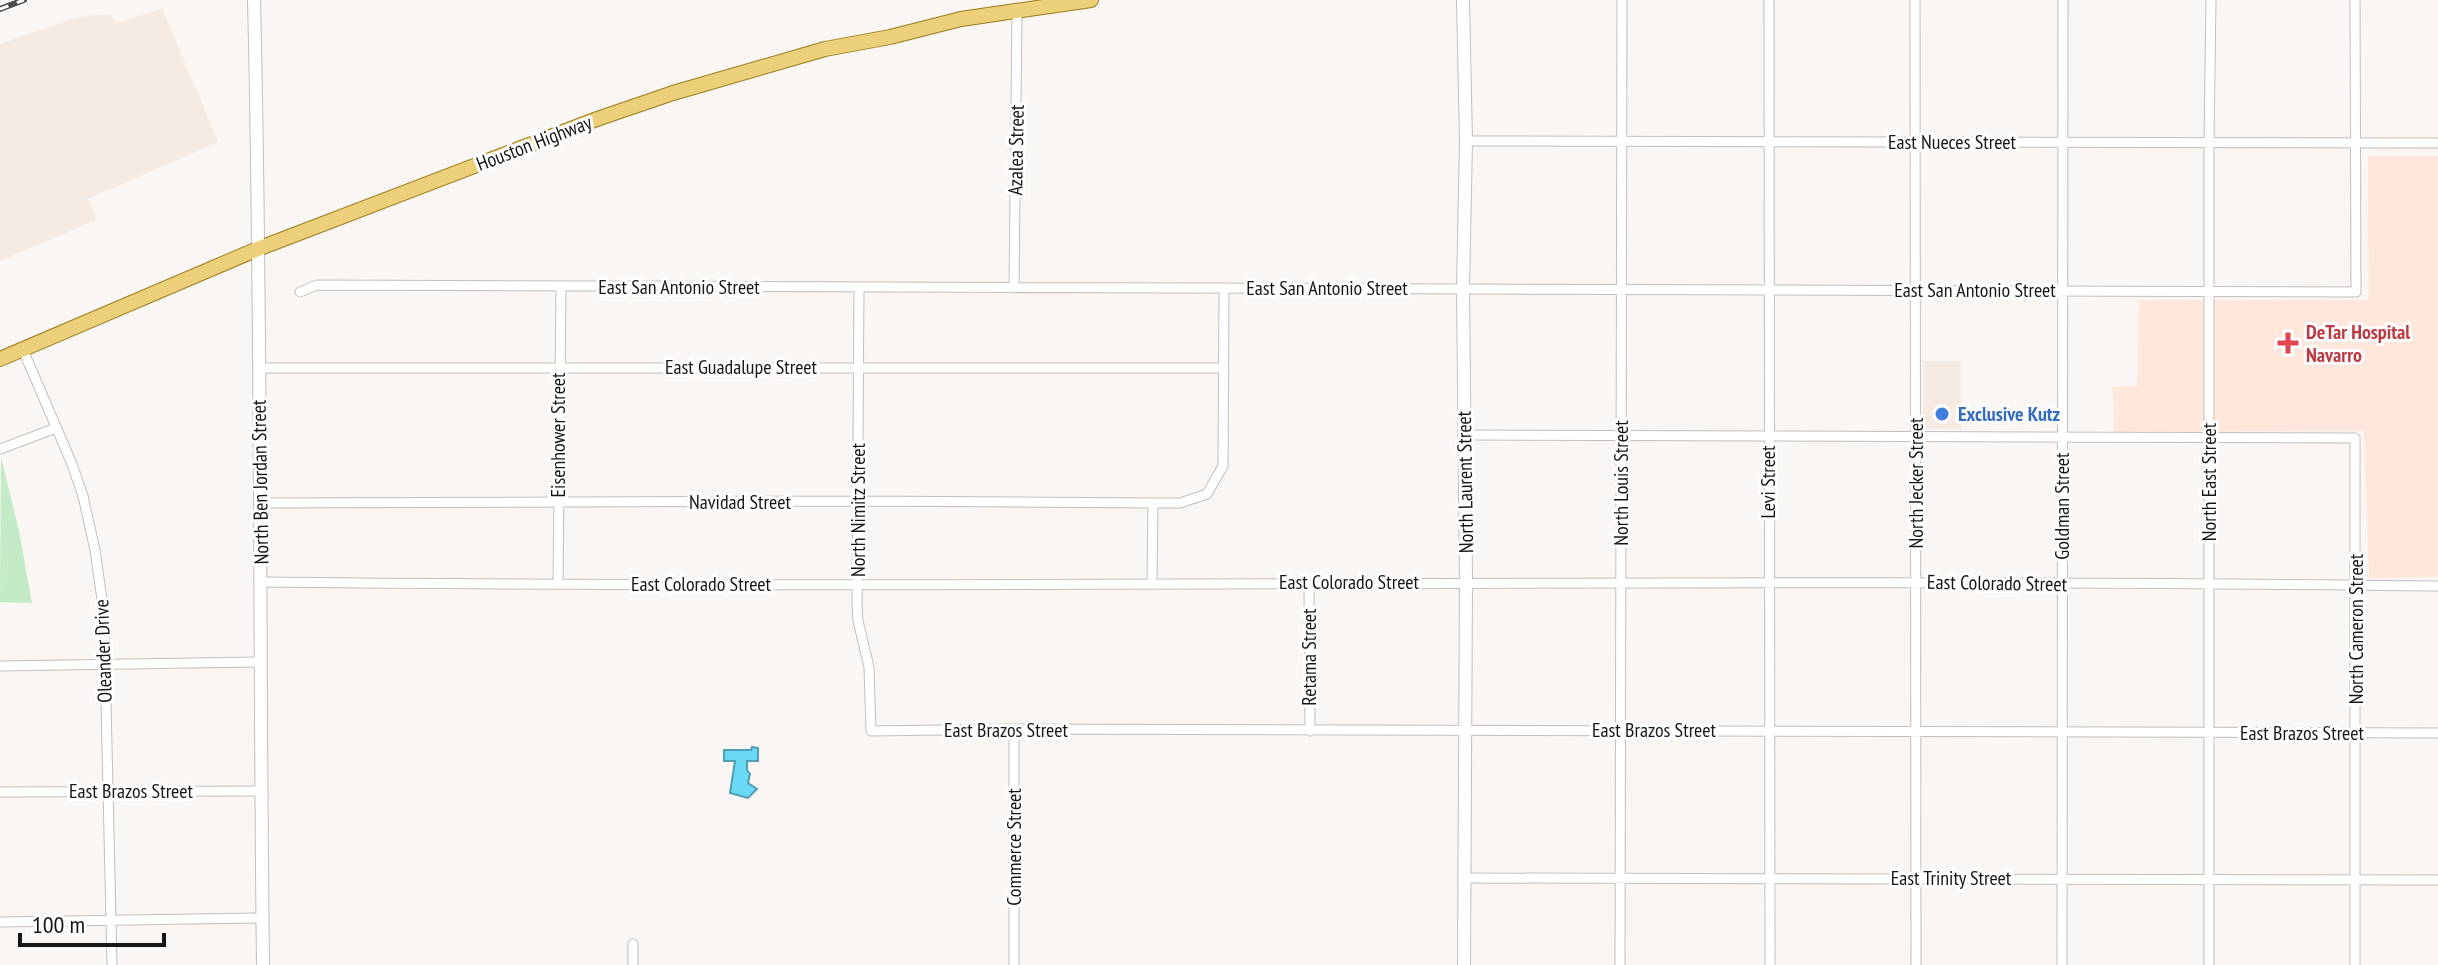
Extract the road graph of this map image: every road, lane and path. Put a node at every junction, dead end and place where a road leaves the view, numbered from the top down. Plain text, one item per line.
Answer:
1 (254, 0) edge
2 (1091, 0) edge
3 (1463, 0) edge
4 (1622, 0) edge
5 (1769, 0) edge
6 (1915, 0) edge
7 (2063, 0) edge
8 (2211, 0) edge
9 (2355, 0) edge
10 (1017, 12) junction
11 (1466, 141) junction
12 (1769, 141) junction
13 (1621, 142) junction
14 (1916, 142) junction
15 (2062, 142) junction
16 (2209, 142) junction
17 (2438, 143) edge
18 (2357, 144) junction
19 (260, 248) junction
20 (561, 286) junction
21 (859, 288) junction
22 (1014, 288) junction
23 (1224, 288) junction
24 (1463, 288) junction
25 (1620, 289) junction
26 (1770, 289) junction
27 (1916, 290) junction
28 (2062, 290) junction
29 (2210, 290) junction
30 (300, 292) dead end
31 (23, 350) junction
32 (0, 359) edge
33 (858, 367) junction
34 (259, 368) junction
35 (559, 368) junction
36 (1224, 368) junction
37 (56, 428) junction
38 (1465, 435) junction
39 (1621, 435) junction
40 (1768, 435) junction
41 (2209, 436) junction
42 (1915, 437) junction
43 (2062, 437) junction
44 (0, 449) edge
45 (857, 501) junction
46 (260, 503) junction
47 (558, 503) junction
48 (1153, 503) junction
49 (260, 582) junction
50 (1466, 582) junction
51 (1917, 582) junction
52 (1309, 583) junction
53 (1622, 583) junction
54 (2208, 583) junction
55 (558, 584) junction
56 (858, 584) junction
57 (1152, 584) junction
58 (1768, 584) junction
59 (2062, 584) junction
60 (2356, 585) junction
61 (2438, 586) edge
62 (261, 662) junction
63 (0, 666) edge
64 (105, 666) junction
65 (1014, 729) junction
66 (1622, 730) junction
67 (1768, 730) junction
68 (871, 731) joint
69 (1310, 731) junction
70 (1466, 731) junction
71 (1916, 731) junction
72 (2062, 731) junction
73 (2209, 732) junction
74 (2357, 733) junction
75 (2438, 733) edge
76 (107, 791) junction
77 (262, 791) junction
78 (0, 792) edge
79 (1620, 877) junction
80 (1769, 877) junction
81 (1464, 878) junction
82 (1916, 878) junction
83 (2063, 878) junction
84 (2210, 878) junction
85 (2356, 880) junction
86 (2438, 880) edge
87 (263, 918) junction
88 (111, 921) junction
89 (0, 922) edge
90 (633, 944) dead end
91 (112, 965) edge
92 (263, 965) edge
93 (633, 965) edge
94 (1014, 965) edge
95 (1464, 965) edge
96 (1620, 965) edge
97 (1770, 965) edge
98 (1916, 965) edge
99 (2062, 965) edge
100 (2209, 965) edge
101 (2355, 965) edge

1 - 19 street, North Ben Jordan Street
2 - 10 main road, Houston Highway
3 - 11 street, North Laurent Street
4 - 13 street, North Louis Street
5 - 12 street, Levi Street
6 - 14 street, North Jecker Street
7 - 15 street, Goldman Street
8 - 16 street, North East Street
9 - 18 street
10 - 19 main road, Houston Highway
10 - 22 street, Azalea Street
11 - 13 street, East Nueces Street
11 - 24 street, North Laurent Street
12 - 13 street, East Nueces Street
12 - 14 street, East Nueces Street
12 - 26 street, Levi Street
13 - 25 street, North Louis Street
14 - 15 street, East Nueces Street
14 - 27 street, North Jecker Street
15 - 16 street, East Nueces Street
15 - 28 street, Goldman Street
16 - 18 street, East Nueces Street
16 - 29 street, North East Street
17 - 18 street, East Nueces Street
18 - 29 street, East San Antonio Street
19 - 31 main road, Houston Highway
19 - 34 street, North Ben Jordan Street
20 - 21 street, East San Antonio Street
20 - 30 street, East San Antonio Street
20 - 35 street, Eisenhower Street
21 - 22 street, East San Antonio Street
21 - 33 street, North Nimitz Street
22 - 23 street, East San Antonio Street
23 - 24 street, East San Antonio Street
23 - 36 street
24 - 25 street, East San Antonio Street
24 - 38 street, North Laurent Street
25 - 26 street, East San Antonio Street
25 - 39 street, North Louis Street
26 - 27 street, East San Antonio Street
26 - 40 street, Levi Street
27 - 28 street, East San Antonio Street
27 - 42 street, North Jecker Street
28 - 29 street, East San Antonio Street
28 - 43 street, Goldman Street
29 - 41 street, North East Street
31 - 32 main road, Houston Highway
31 - 37 street, Oleander Drive
33 - 35 street, East Guadalupe Street
33 - 36 street, East Guadalupe Street
33 - 45 street, North Nimitz Street
34 - 35 street, East Guadalupe Street
34 - 46 street, North Ben Jordan Street
35 - 47 street, Eisenhower Street
36 - 48 street, Navidad Street
37 - 44 street
37 - 64 street, Oleander Drive
38 - 39 street
38 - 50 street, North Laurent Street
39 - 40 street
39 - 53 street, North Louis Street
40 - 42 street
40 - 58 street, Levi Street
41 - 43 street
41 - 54 street, North East Street
41 - 60 street, North Cameron Street
42 - 43 street
42 - 51 street, North Jecker Street
43 - 59 street, Goldman Street
45 - 47 street, Navidad Street
45 - 48 street, Navidad Street
45 - 56 street, North Nimitz Street
46 - 47 street, Navidad Street
46 - 49 street, North Ben Jordan Street
47 - 55 street, Eisenhower Street
48 - 57 street
49 - 55 street, East Colorado Street
49 - 62 street, North Ben Jordan Street
50 - 52 street, East Colorado Street
50 - 53 street, East Colorado Street
50 - 70 street, North Laurent Street
51 - 58 street, East Colorado Street
51 - 59 street, East Colorado Street
51 - 71 street, North Jecker Street
52 - 57 street, East Colorado Street
52 - 69 street, Retama Street
53 - 58 street, East Colorado Street
53 - 66 street, North Louis Street
54 - 59 street, East Colorado Street
54 - 60 street, East Colorado Street
54 - 73 street, North East Street
55 - 56 street, East Colorado Street
56 - 57 street, East Colorado Street
56 - 68 street, North Nimitz Street
58 - 67 street, Levi Street
59 - 72 street, Goldman Street
60 - 61 street, East Colorado Street
60 - 74 street, North Cameron Street
62 - 64 street
62 - 77 street, North Ben Jordan Street
63 - 64 street
64 - 76 street, Oleander Drive
65 - 68 street, East Brazos Street
65 - 69 street, East Brazos Street
65 - 94 street, Commerce Street
66 - 67 street, East Brazos Street
66 - 70 street, East Brazos Street
66 - 79 street, North Louis Street
67 - 71 street, East Brazos Street
67 - 80 street, Levi Street
69 - 70 street, East Brazos Street
70 - 81 street, North Laurent Street
71 - 72 street, East Brazos Street
71 - 82 street, North Jecker Street
72 - 73 street, East Brazos Street
72 - 83 street, Goldman Street
73 - 74 street, East Brazos Street
73 - 84 street, North East Street
74 - 75 street, East Brazos Street
74 - 85 street, North Cameron Street
76 - 77 street, East Brazos Street
76 - 78 street, East Brazos Street
76 - 88 street, Oleander Drive
77 - 87 street, North Ben Jordan Street
79 - 80 street, East Trinity Street
79 - 81 street, East Trinity Street
79 - 96 street, North Louis Street
80 - 82 street, East Trinity Street
80 - 97 street, Levi Street
81 - 95 street, North Laurent Street
82 - 83 street, East Trinity Street
82 - 98 street, North Jecker Street
83 - 84 street, East Trinity Street
83 - 99 street, Goldman Street
84 - 85 street, East Trinity Street
84 - 100 street, North East Street
85 - 86 street, East Trinity Street
85 - 101 street, North Cameron Street
87 - 88 street
87 - 92 street, North Ben Jordan Street
88 - 89 street
88 - 91 street, Oleander Drive
90 - 93 street

